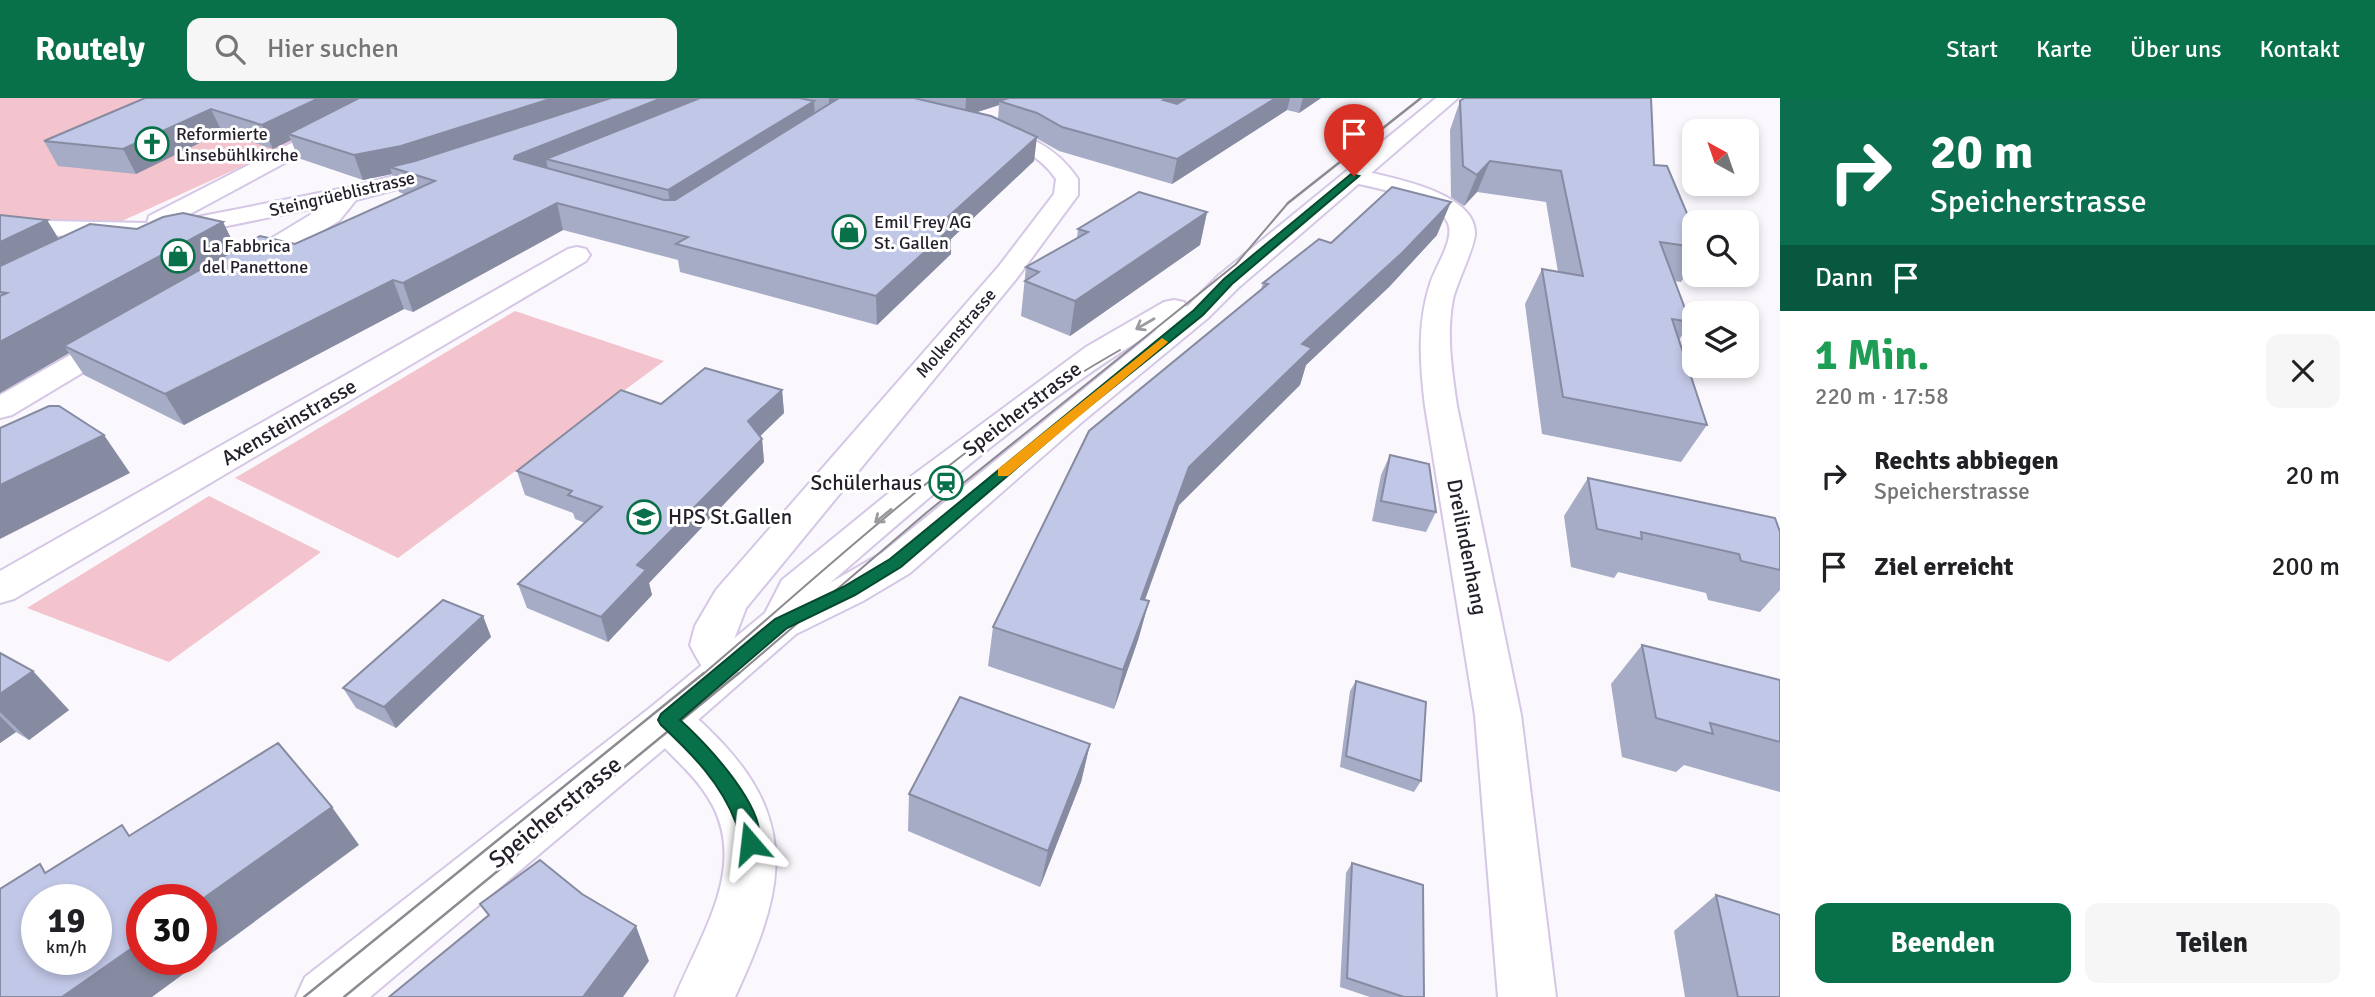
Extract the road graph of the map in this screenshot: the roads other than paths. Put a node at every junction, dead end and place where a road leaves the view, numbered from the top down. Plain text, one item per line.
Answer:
1 (395, 98) edge
2 (1448, 98) edge
3 (1000, 113) dead end
4 (465, 162) edge
5 (1354, 176) junction
6 (346, 195) junction
7 (0, 227) edge
8 (142, 231) junction
9 (577, 255) dead end
10 (85, 256) edge
11 (212, 285) edge
12 (141, 326) edge
13 (0, 408) edge
14 (0, 589) edge
15 (729, 667) junction
16 (667, 720) junction
17 (325, 997) edge
18 (704, 997) edge
19 (1527, 997) edge

1 - 8 street
2 - 5 street, Speicherstrasse
3 - 15 street, Molkenstrasse
4 - 6 street, Steingrüeblistrasse
5 - 15 street, Speicherstrasse
5 - 19 street, Dreilindenhang
6 - 8 street, Steingrüeblistrasse
6 - 11 street
7 - 8 street
8 - 10 street
9 - 14 street, Axensteinstrasse
12 - 13 street
15 - 16 street, Speicherstrasse
16 - 17 street, Speicherstrasse
16 - 18 street

